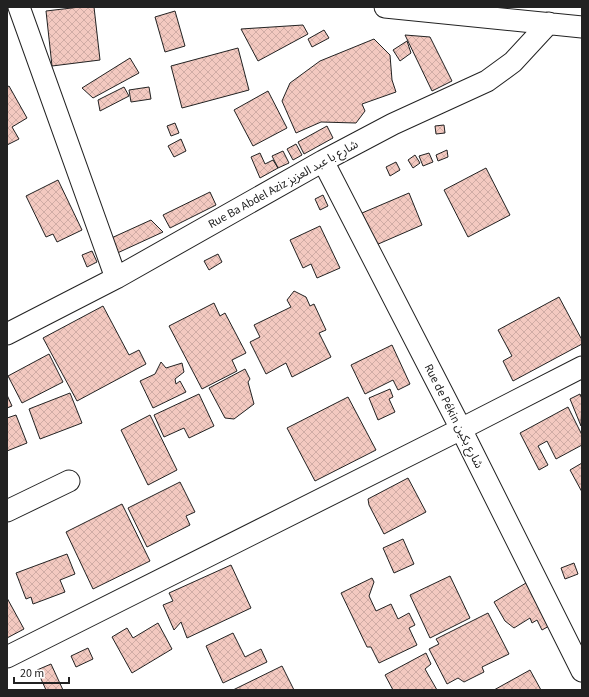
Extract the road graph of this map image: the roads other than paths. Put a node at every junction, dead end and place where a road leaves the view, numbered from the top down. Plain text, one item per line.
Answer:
1 (19, 7) edge
2 (385, 7) edge
3 (503, 13) edge
4 (549, 23) junction
5 (582, 27) edge
6 (323, 161) junction
7 (116, 278) junction
8 (7, 334) edge
9 (582, 367) edge
10 (461, 430) junction
11 (69, 481) dead end
12 (7, 511) edge
13 (7, 657) edge
14 (582, 671) edge

1 - 7 street
2 - 3 street
3 - 4 street
4 - 5 street
4 - 6 street, Rue Ba Abdel Aziz شارع با عبد العزيز
6 - 7 street, Rue Ba Abdel Aziz شارع با عبد العزيز
6 - 10 street, Rue de Pékin شارع بكين
7 - 8 street, Rue Ba Abdel Aziz شارع با عبد العزيز
9 - 10 street
10 - 13 street
10 - 14 street, Rue de Pékin شارع بكين
11 - 12 street

